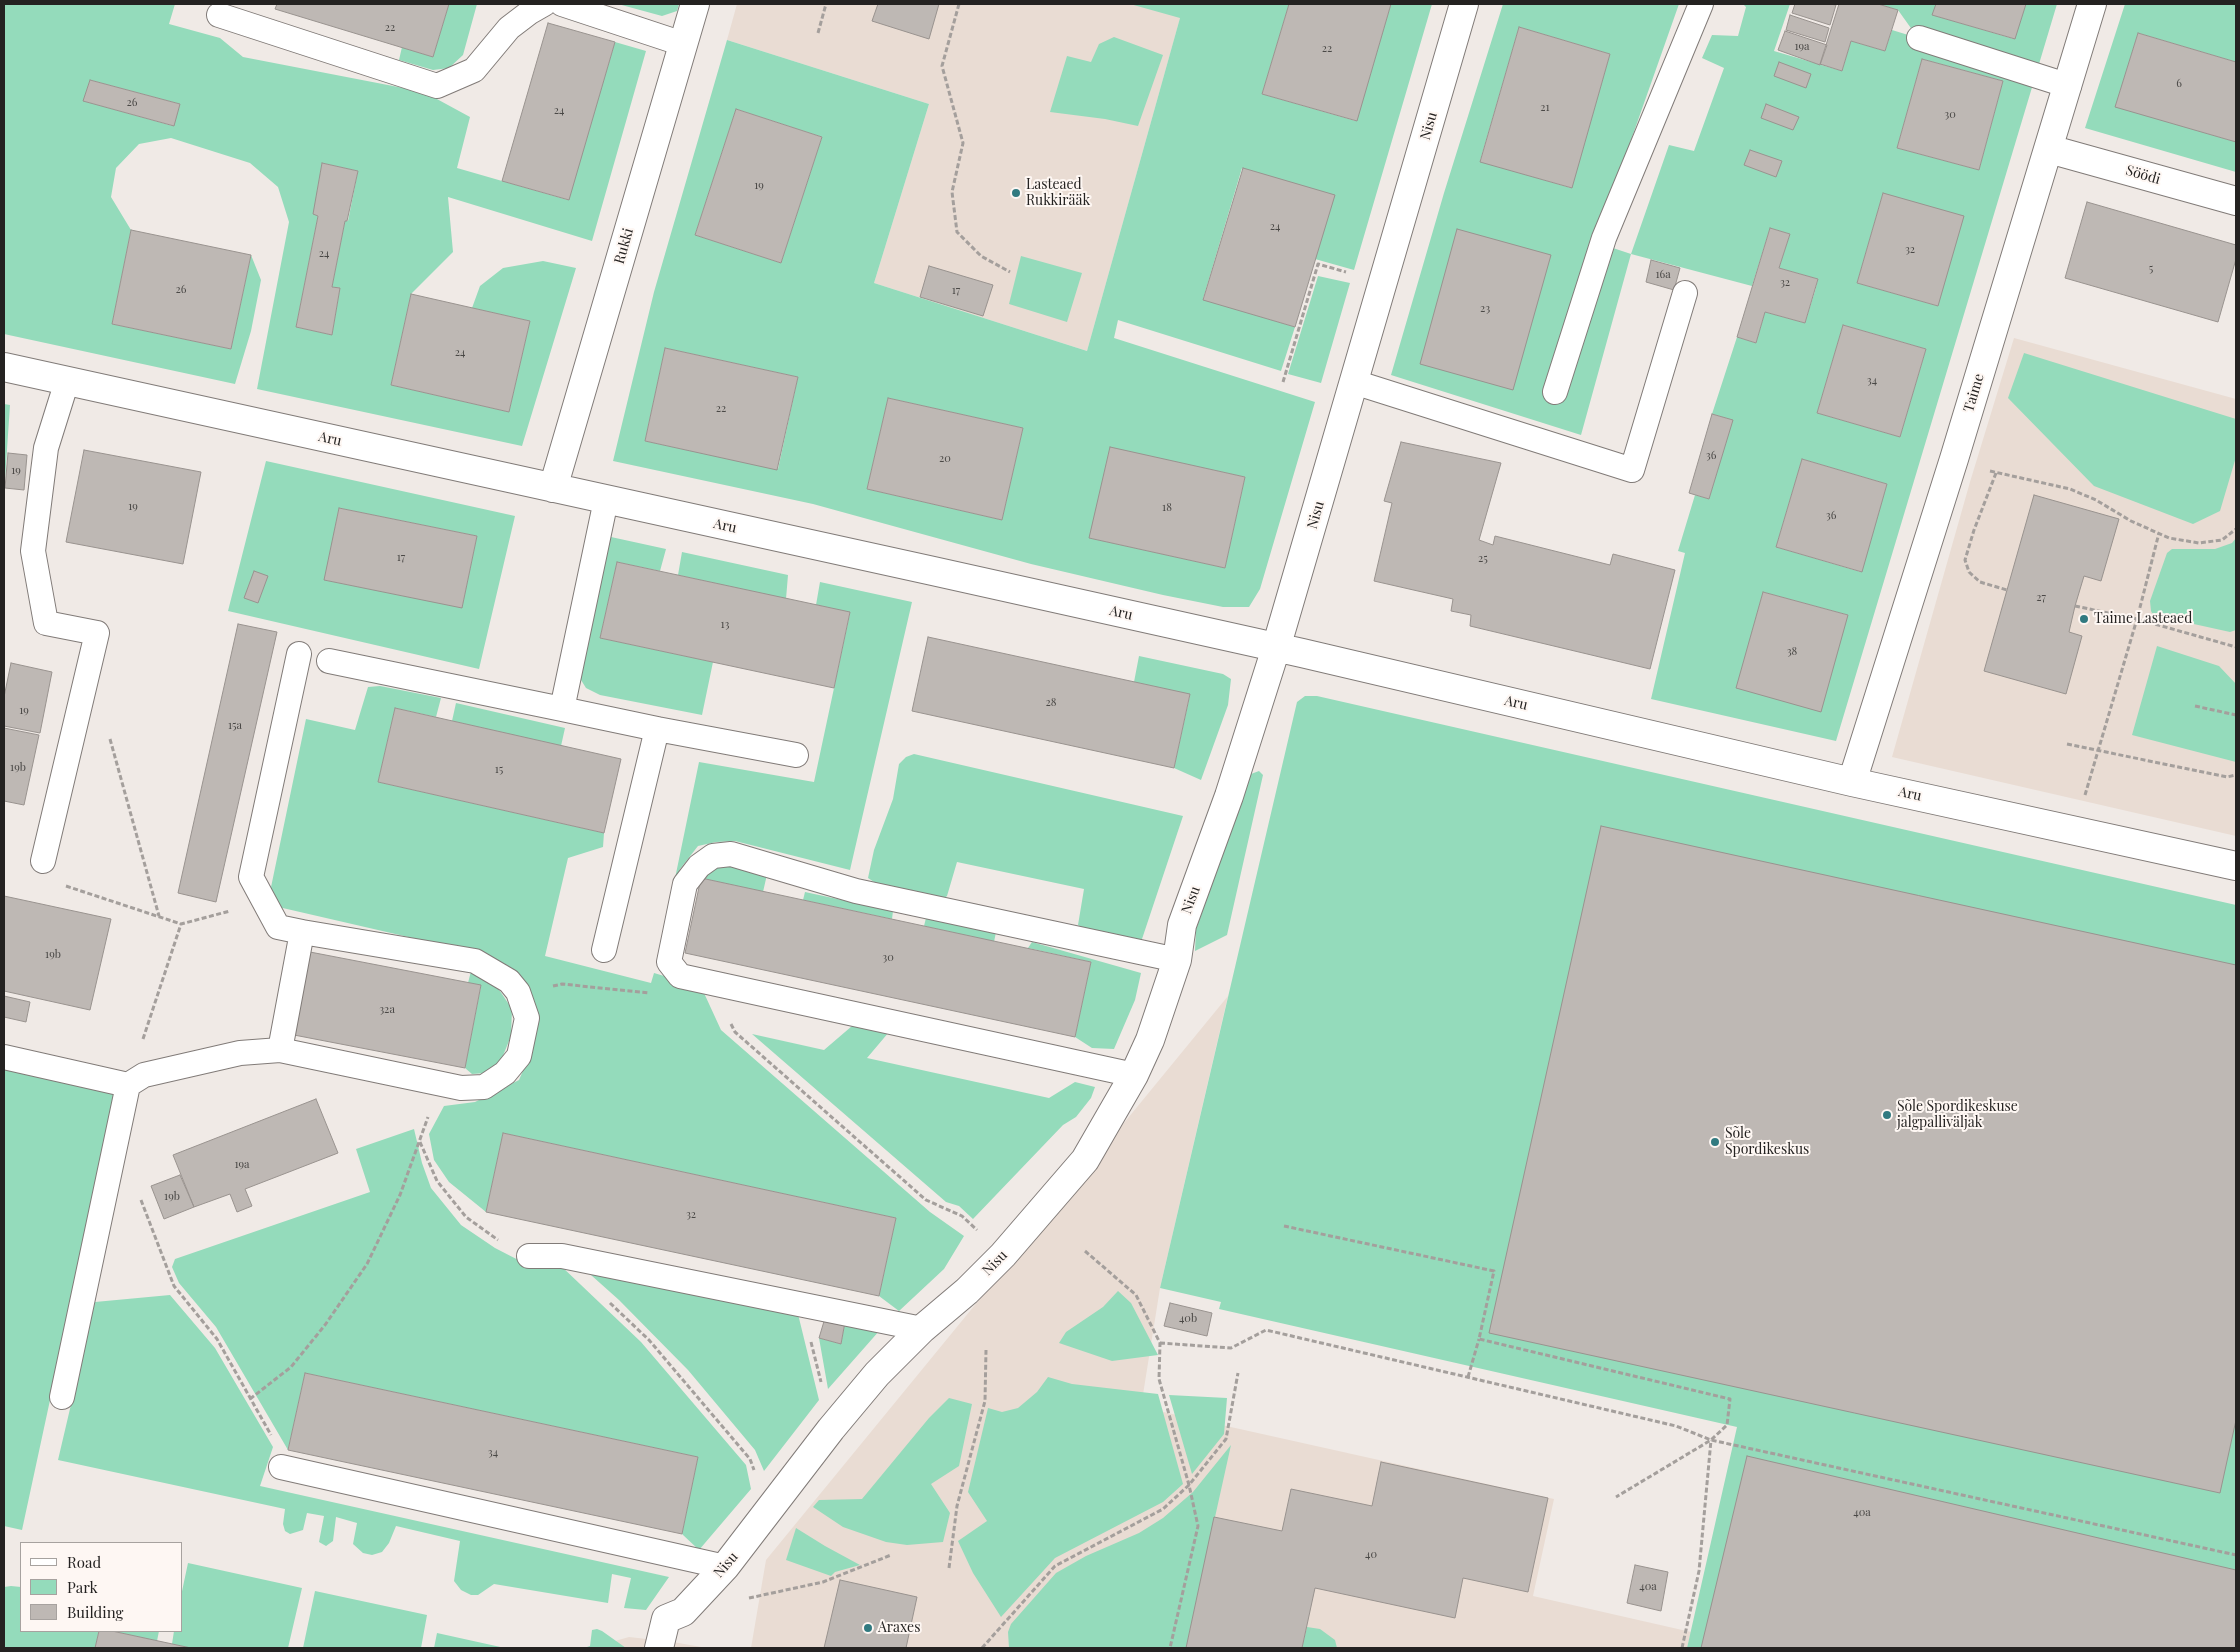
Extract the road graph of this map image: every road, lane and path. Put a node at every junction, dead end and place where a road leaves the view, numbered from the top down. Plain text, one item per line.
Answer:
1 (544, 4) edge
2 (562, 4) edge
3 (695, 4) edge
4 (826, 4) edge
5 (959, 4) edge
6 (1464, 4) edge
7 (1701, 4) edge
8 (2092, 4) edge
9 (219, 15) dead end
10 (818, 33) dead end
11 (1919, 38) dead end
12 (683, 44) junction
13 (2069, 86) junction
14 (2050, 149) junction
15 (2236, 201) edge
16 (1010, 272) dead end
17 (1383, 283) junction
18 (1686, 293) dead end
19 (4, 367) edge
20 (67, 382) junction
21 (1283, 382) dead end
22 (1354, 382) junction
23 (1555, 392) dead end
24 (1954, 459) junction
25 (1996, 473) junction
26 (553, 488) junction
27 (606, 500) junction
28 (2236, 529) edge
29 (2159, 533) junction
30 (2007, 590) dead end
31 (2075, 606) dead end
32 (2137, 619) junction
33 (2236, 647) edge
34 (1276, 648) junction
35 (299, 654) dead end
36 (329, 661) dead end
37 (2195, 706) dead end
38 (562, 709) junction
39 (2236, 715) edge
40 (657, 729) junction
41 (107, 730) dead end
42 (2067, 744) dead end
43 (2097, 750) junction
44 (796, 755) dead end
45 (2236, 775) edge
46 (1852, 782) junction
47 (2083, 801) dead end
48 (43, 861) joint
49 (2236, 866) edge
50 (264, 900) junction
51 (159, 916) junction
52 (181, 924) junction
53 (302, 932) junction
54 (604, 950) dead end
55 (1177, 960) junction
56 (680, 976) junction
57 (710, 984) junction
58 (518, 992) junction
59 (280, 1050) junction
60 (4, 1057) edge
61 (1134, 1075) junction
62 (136, 1080) junction
63 (438, 1083) junction
64 (420, 1142) junction
65 (139, 1194) dead end
66 (1284, 1226) dead end
67 (1085, 1251) dead end
68 (1003, 1255) junction
69 (530, 1256) joint
70 (608, 1301) dead end
71 (922, 1329) junction
72 (1479, 1339) junction
73 (1160, 1344) junction
74 (986, 1350) dead end
75 (1238, 1373) dead end
76 (1468, 1377) junction
77 (62, 1397) dead end
78 (250, 1400) junction
79 (1711, 1440) junction
80 (750, 1459) dead end
81 (281, 1467) joint
82 (1189, 1485) junction
83 (1616, 1497) dead end
84 (891, 1555) dead end
85 (2236, 1555) edge
86 (725, 1567) junction
87 (949, 1568) dead end
88 (739, 1600) dead end
89 (659, 1648) edge
90 (982, 1648) edge
91 (1170, 1648) edge
92 (1682, 1648) edge

1 - 9 lane
2 - 12 lane
3 - 12 street, Rukki
4 - 10 path
5 - 16 path
6 - 17 street, Nisu
7 - 23 lane
8 - 13 street, Taime
11 - 13 lane
12 - 26 street, Rukki
13 - 14 street, Taime
14 - 15 street, Söödi
14 - 24 street, Taime
17 - 21 path
17 - 22 street, Nisu
18 - 22 lane
19 - 20 street, Aru
20 - 26 street, Aru
20 - 48 lane
22 - 34 street, Nisu
24 - 25 path
24 - 46 street, Taime
25 - 29 path
25 - 30 path
26 - 27 street, Aru
27 - 34 street, Aru
27 - 38 lane
28 - 29 path
29 - 32 path
31 - 32 path
32 - 33 path
32 - 43 path
34 - 46 street, Aru
34 - 55 street, Nisu
35 - 50 lane
36 - 38 lane
37 - 39 path
38 - 40 lane
40 - 44 lane
40 - 54 lane
41 - 51 path
42 - 43 path
43 - 45 path
43 - 47 path
46 - 49 street, Aru
48 - 51 path
50 - 52 path
50 - 53 lane
51 - 52 path
52 - 62 path
53 - 58 lane
53 - 59 lane
55 - 56 lane
55 - 61 street, Nisu
56 - 57 lane
56 - 58 path
57 - 61 lane
57 - 68 path
58 - 63 lane
59 - 62 lane
59 - 63 lane
60 - 62 lane
61 - 68 street, Nisu
62 - 77 lane
63 - 64 path
64 - 69 path
64 - 78 path
65 - 78 path
66 - 72 path
67 - 73 path
68 - 71 street, Nisu
69 - 71 lane
70 - 80 path
71 - 86 street, Nisu
72 - 76 path
72 - 79 path
73 - 76 path
73 - 82 path
74 - 87 path
75 - 82 path
76 - 79 path
78 - 81 path
79 - 83 path
79 - 85 path
79 - 92 path
81 - 86 lane
82 - 90 path
82 - 91 path
84 - 88 path
86 - 89 street, Nisu

